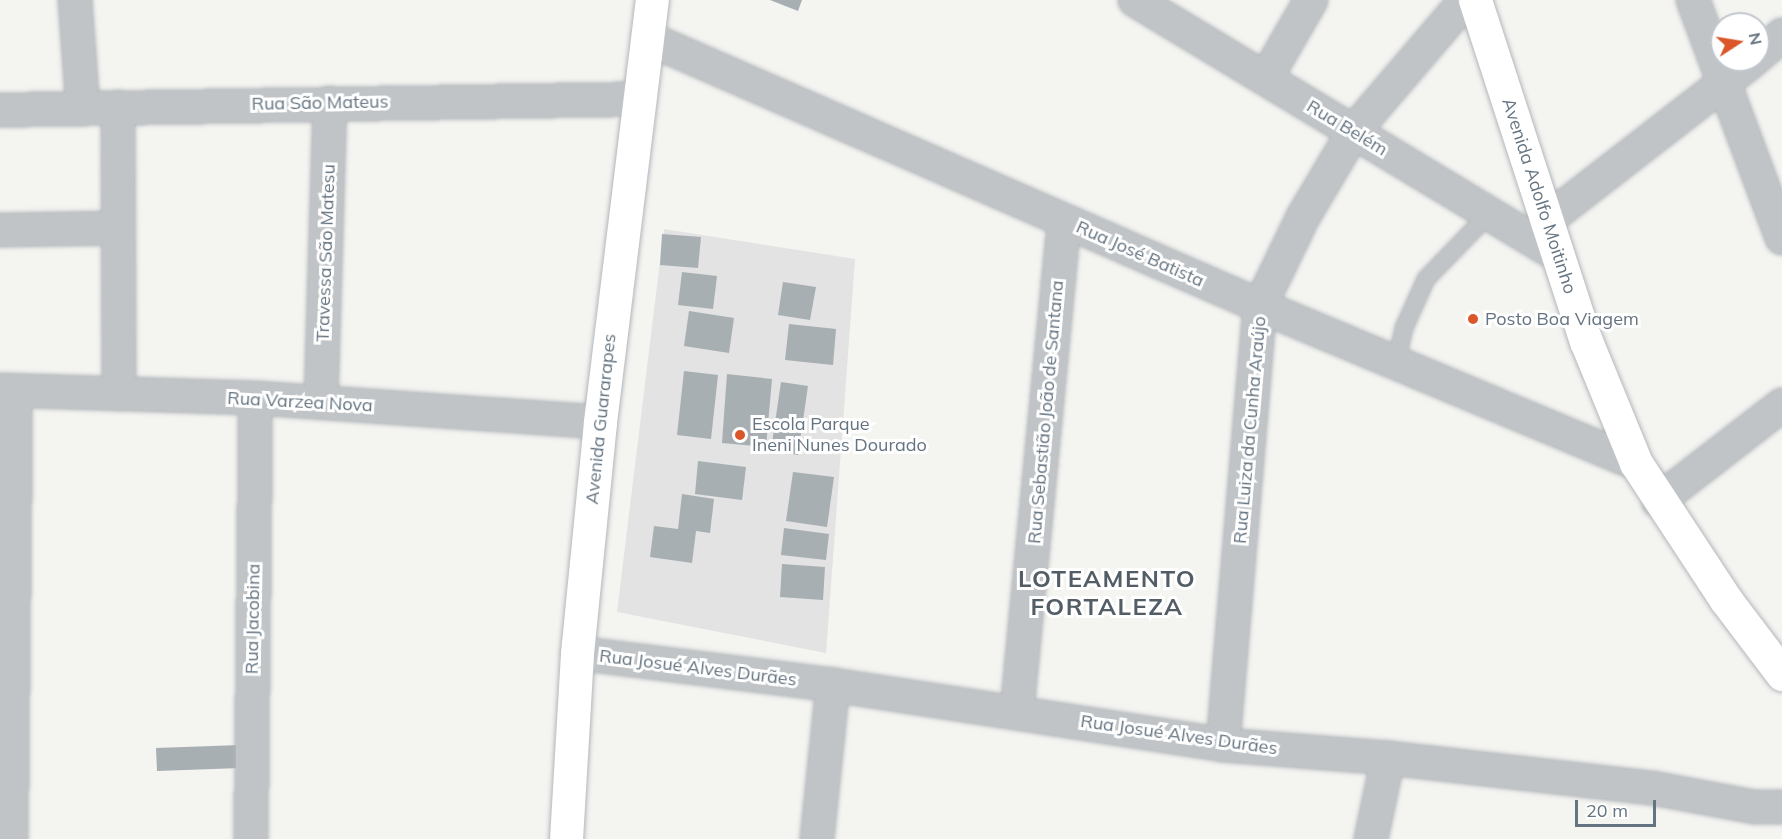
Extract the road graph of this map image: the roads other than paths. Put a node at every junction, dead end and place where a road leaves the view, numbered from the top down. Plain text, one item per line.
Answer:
1 (75, 0) edge
2 (652, 0) edge
3 (1135, 0) edge
4 (1311, 0) edge
5 (1466, 0) edge
6 (1475, 0) edge
7 (1693, 0) edge
8 (1170, 8) edge
9 (1782, 35) edge
10 (647, 38) junction
11 (1770, 46) edge
12 (1740, 72) edge
13 (1266, 78) junction
14 (1724, 86) junction
15 (640, 99) junction
16 (330, 103) junction
17 (118, 106) junction
18 (83, 109) junction
19 (0, 110) edge
20 (1354, 131) junction
21 (1773, 176) edge
22 (1489, 214) junction
23 (1546, 220) junction
24 (1064, 221) junction
25 (118, 228) junction
26 (0, 230) edge
27 (1782, 238) edge
28 (1559, 256) junction
29 (1260, 306) junction
30 (1396, 363) junction
31 (8, 391) edge
32 (119, 394) junction
33 (256, 398) junction
34 (321, 402) junction
35 (1782, 405) edge
36 (600, 422) junction
37 (1636, 463) junction
38 (1658, 501) junction
39 (577, 653) junction
40 (1780, 666) edge
41 (833, 685) junction
42 (1017, 711) junction
43 (5, 724) edge
44 (1223, 745) junction
45 (1388, 758) junction
46 (1782, 807) edge
47 (11, 839) edge
48 (251, 839) edge
49 (566, 839) edge
50 (817, 839) edge
51 (1371, 839) edge

1 - 18 street
2 - 10 street, Avenida Guararapes
3 - 8 street, Rua Belém
4 - 13 street
5 - 20 street, Rua Luiza da Cunha Araújo
6 - 23 street, Avenida Adolfo Moitinho
7 - 14 street
8 - 13 street, Rua Belém
9 - 11 street
10 - 15 street, Avenida Guararapes
10 - 24 street, Rua José Batista
12 - 14 street
13 - 20 street, Rua Belém
14 - 21 street
14 - 23 street
15 - 16 street, Rua São Mateus
15 - 36 street, Avenida Guararapes
16 - 17 street, Rua São Mateus
16 - 34 street, Travessa São Matesu
17 - 18 street, Rua São Mateus
17 - 25 street
18 - 19 street, Rua São Mateus
20 - 22 street, Rua Belém
20 - 29 street, Rua Luiza da Cunha Araújo
21 - 27 street
22 - 28 street, Rua Belém
22 - 30 lane
23 - 28 street, Avenida Adolfo Moitinho
24 - 29 street, Rua José Batista
24 - 42 street, Rua Sebastião João de Santana
25 - 26 street
25 - 32 street
28 - 37 street, Avenida Adolfo Moitinho
29 - 30 street, Rua José Batista
29 - 44 street, Rua Luiza da Cunha Araújo
30 - 37 street, Rua José Batista
31 - 32 street, Rua Varzea Nova
31 - 43 street
32 - 33 street, Rua Varzea Nova
33 - 34 street, Rua Varzea Nova
33 - 48 street, Rua Jacobina
34 - 36 street, Rua Varzea Nova
35 - 38 street
36 - 39 street, Avenida Guararapes
37 - 38 street, Avenida Adolfo Moitinho
38 - 40 street, Avenida Adolfo Moitinho
39 - 41 street, Rua Josué Alves Durães
39 - 49 street, Avenida Guararapes
41 - 42 street, Rua Josué Alves Durães
41 - 50 street
42 - 44 street, Rua Josué Alves Durães
43 - 47 street
44 - 45 street, Rua Josué Alves Durães
45 - 46 street, Rua Josué Alves Durães
45 - 51 street

